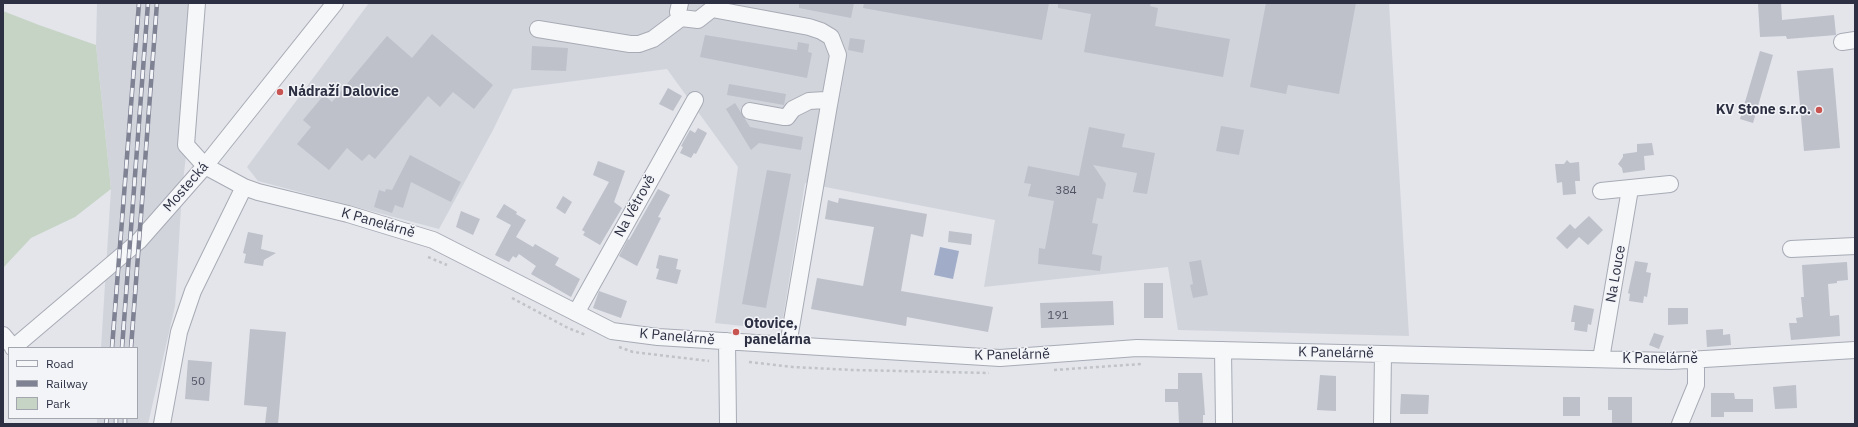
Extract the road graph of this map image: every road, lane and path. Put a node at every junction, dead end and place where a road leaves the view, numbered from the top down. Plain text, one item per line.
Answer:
1 (197, 3) edge
2 (335, 3) edge
3 (712, 6) edge
4 (731, 8) edge
5 (681, 10) edge
6 (538, 29) dead end
7 (694, 100) dead end
8 (829, 105) junction
9 (750, 111) dead end
10 (204, 166) junction
11 (1670, 184) dead end
12 (244, 187) junction
13 (1630, 189) junction
14 (1601, 191) dead end
15 (1855, 246) edge
16 (1791, 249) dead end
17 (576, 312) junction
18 (3, 335) edge
19 (727, 341) junction
20 (788, 345) junction
21 (12, 347) edge
22 (14, 347) edge
23 (1223, 350) junction
24 (1855, 350) edge
25 (1382, 354) junction
26 (1601, 359) junction
27 (1696, 359) junction
28 (162, 424) edge
29 (728, 424) edge
30 (1224, 424) edge
31 (1382, 424) edge
32 (1680, 424) edge

1 - 10 street
2 - 10 street, Mostecká
3 - 4 street
3 - 5 street
4 - 8 street
5 - 6 street
7 - 17 street, Na Větrově
8 - 9 street
8 - 20 street
10 - 12 street, K Panelárně
10 - 22 street, Mostecká
11 - 13 street
12 - 17 street, K Panelárně
12 - 28 street
13 - 14 street
13 - 26 street, Na Louce
15 - 16 street
17 - 19 street, K Panelárně
18 - 21 street
19 - 20 street, K Panelárně
19 - 29 street
20 - 23 street, K Panelárně
23 - 25 street, K Panelárně
23 - 30 street
24 - 27 street, K Panelárně
25 - 26 street, K Panelárně
25 - 31 street
26 - 27 street, K Panelárně
27 - 32 street

